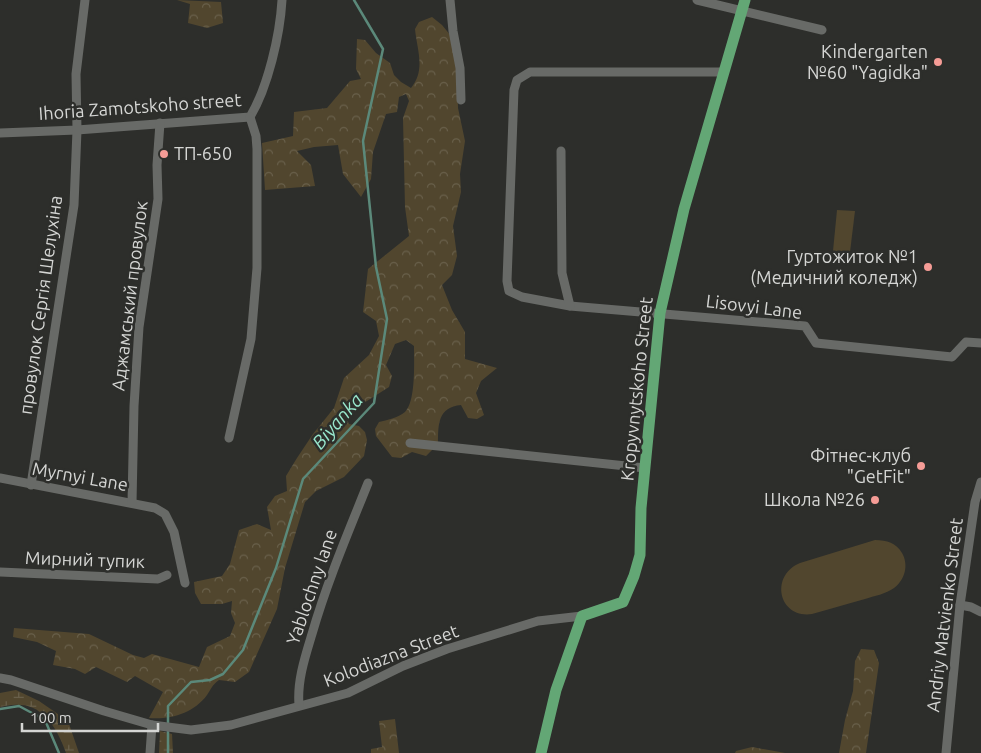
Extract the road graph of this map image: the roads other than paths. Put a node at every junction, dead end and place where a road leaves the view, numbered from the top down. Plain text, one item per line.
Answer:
1 (85, 0) edge
2 (282, 0) edge
3 (450, 0) edge
4 (696, 0) edge
5 (744, 5) edge
6 (822, 30) dead end
7 (724, 72) junction
8 (461, 100) dead end
9 (250, 117) junction
10 (160, 123) junction
11 (77, 130) junction
12 (0, 133) edge
13 (561, 151) dead end
14 (570, 306) junction
15 (660, 313) junction
16 (981, 342) edge
17 (229, 438) dead end
18 (410, 443) dead end
19 (645, 468) junction
20 (0, 478) edge
21 (981, 482) edge
22 (368, 483) dead end
23 (31, 485) junction
24 (132, 503) junction
25 (0, 572) edge
26 (167, 575) dead end
27 (185, 583) dead end
28 (960, 605) junction
29 (981, 612) edge
30 (582, 616) junction
31 (0, 678) edge
32 (299, 705) junction
33 (155, 725) junction
34 (150, 753) edge
35 (541, 753) edge
36 (946, 753) edge

1 - 11 street
2 - 9 street, Ihoria Zamotskoho street
3 - 8 street
4 - 5 street
5 - 6 street
5 - 7 main road, Kropyvnytskoho Street
7 - 14 street, Lisovyi Lane
7 - 15 main road, Kropyvnytskoho Street
9 - 10 street, Ihoria Zamotskoho street
9 - 17 street
10 - 11 street, Ihoria Zamotskoho street
10 - 24 street, Аджамський провулок
11 - 12 street, Ihoria Zamotskoho street
11 - 23 street, провулок Сергія Шелухіна
13 - 14 street
14 - 15 street, Lisovyi Lane
15 - 16 street, Lisovyi Lane
15 - 19 main road, Kropyvnytskoho Street
18 - 19 street
19 - 30 main road, Kropyvnytskoho Street
20 - 23 street, Myrnyi Lane
21 - 28 street, Andriy Matvienko Street
22 - 32 street, Yablochny lane
23 - 24 street, Myrnyi Lane
24 - 27 street, Myrnyi Lane
25 - 26 street, Мирний тупик
28 - 29 street
28 - 36 street, Andriy Matvienko Street
30 - 32 street, Kolodiazna Street
30 - 35 main road
31 - 33 street, Kolodiazna Street
32 - 33 street, Kolodiazna Street
33 - 34 street

